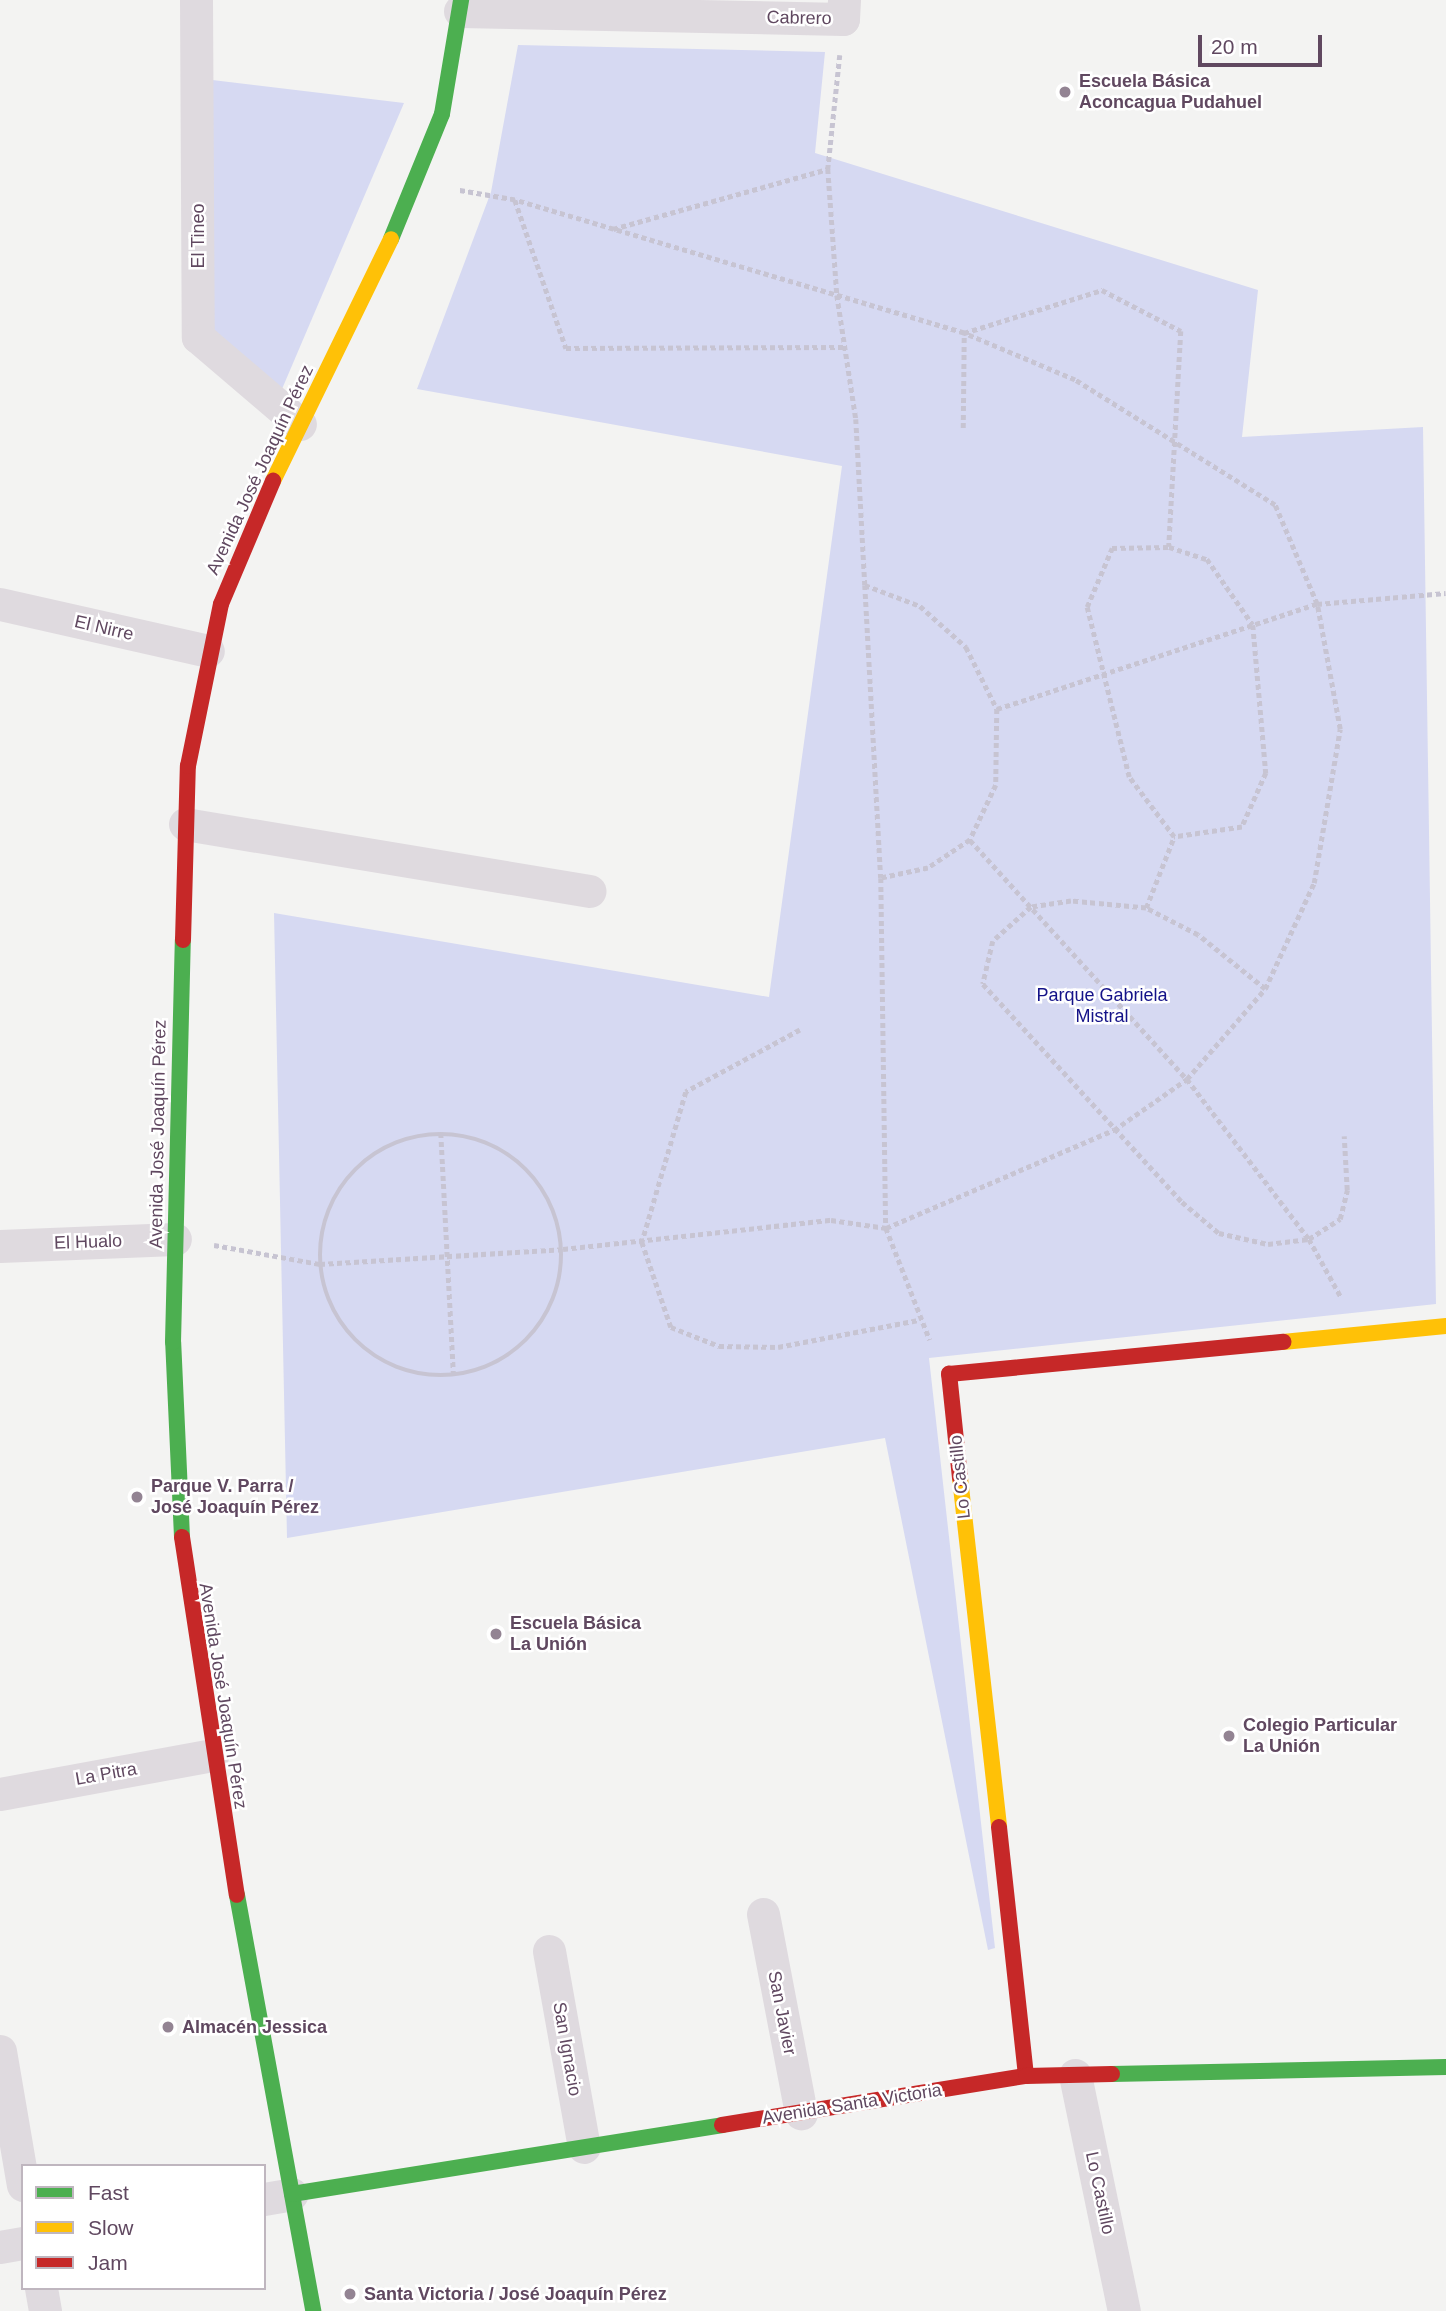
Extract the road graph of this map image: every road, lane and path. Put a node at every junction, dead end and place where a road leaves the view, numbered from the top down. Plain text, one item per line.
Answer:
1 (196, 0) edge
2 (460, 5) edge
3 (844, 9) edge
4 (828, 169) junction
5 (418, 183) junction
6 (515, 200) junction
7 (612, 229) junction
8 (837, 295) junction
9 (964, 333) junction
10 (847, 347) junction
11 (300, 424) junction
12 (963, 428) dead end
13 (1180, 443) junction
14 (1169, 547) junction
15 (865, 585) junction
16 (1446, 593) edge
17 (0, 604) edge
18 (1317, 604) junction
19 (1253, 625) junction
20 (208, 652) junction
21 (1103, 677) junction
22 (997, 709) junction
23 (184, 824) junction
24 (1174, 837) junction
25 (970, 840) junction
26 (881, 878) junction
27 (589, 891) dead end
28 (1031, 907) junction
29 (1146, 908) junction
30 (1265, 989) junction
31 (800, 1030) dead end
32 (1186, 1079) junction
33 (1114, 1130) junction
34 (441, 1133) junction
35 (1344, 1136) dead end
36 (886, 1228) junction
37 (175, 1239) junction
38 (1309, 1239) junction
39 (642, 1242) junction
40 (0, 1246) edge
41 (563, 1249) junction
42 (447, 1258) junction
43 (320, 1264) junction
44 (918, 1320) junction
45 (1446, 1326) edge
46 (1362, 1335) junction
47 (949, 1374) junction
48 (454, 1377) junction
49 (212, 1755) junction
50 (0, 1794) edge
51 (763, 1914) dead end
52 (549, 1951) dead end
53 (0, 2051) edge
54 (1446, 2067) edge
55 (1026, 2076) junction
56 (1075, 2076) junction
57 (801, 2113) junction
58 (584, 2147) junction
59 (21, 2173) edge
60 (278, 2197) edge
61 (21, 2243) edge
62 (0, 2247) edge
63 (41, 2290) edge
64 (45, 2311) edge
65 (313, 2311) edge
66 (1124, 2311) edge

1 - 11 street, El Tineo
2 - 3 street, Cabrero
2 - 5 street, Avenida José Joaquín Pérez
3 - 4 path
4 - 7 path
4 - 8 path
5 - 6 path
5 - 11 street, Avenida José Joaquín Pérez
6 - 7 path
6 - 10 path
7 - 8 path
8 - 9 path
8 - 10 path
9 - 12 path
9 - 13 path
9 - 13 path
10 - 15 path
11 - 20 street, Avenida José Joaquín Pérez
13 - 14 path
13 - 18 path
14 - 19 path
14 - 21 path
15 - 22 path
15 - 26 path
16 - 18 path
17 - 20 street, El Nirre
18 - 19 path
18 - 30 path
19 - 21 path
19 - 24 path
20 - 23 street, Avenida José Joaquín Pérez
21 - 22 path
21 - 24 path
22 - 25 path
23 - 27 street
23 - 37 street, Avenida José Joaquín Pérez
24 - 29 path
25 - 26 path
25 - 28 path
26 - 36 path
28 - 29 path
28 - 32 path
28 - 33 path
29 - 30 path
30 - 32 path
31 - 39 path
32 - 33 path
32 - 38 path
33 - 36 path
33 - 38 path
34 - 41 path
34 - 42 path
34 - 43 path
35 - 38 path
36 - 39 path
36 - 44 path
37 - 40 street, El Hualo
37 - 43 path
37 - 49 street, Avenida José Joaquín Pérez
38 - 46 path
39 - 41 path
39 - 44 path
41 - 42 path
41 - 48 path
42 - 43 path
42 - 48 path
43 - 48 path
44 - 47 path
45 - 46 street
46 - 47 street
47 - 55 street, Lo Castillo
49 - 50 street, La Pitra
49 - 60 street, Avenida José Joaquín Pérez
51 - 57 street, San Javier
52 - 58 street, San Ignacio
53 - 59 street
54 - 56 street, Avenida Santa Victoria
55 - 56 street, Avenida Santa Victoria
55 - 57 street, Avenida Santa Victoria
56 - 66 street, Lo Castillo
57 - 58 street, Avenida Santa Victoria
58 - 60 street, Avenida Santa Victoria
60 - 65 street, Avenida José Joaquín Pérez
61 - 62 street
63 - 64 street

